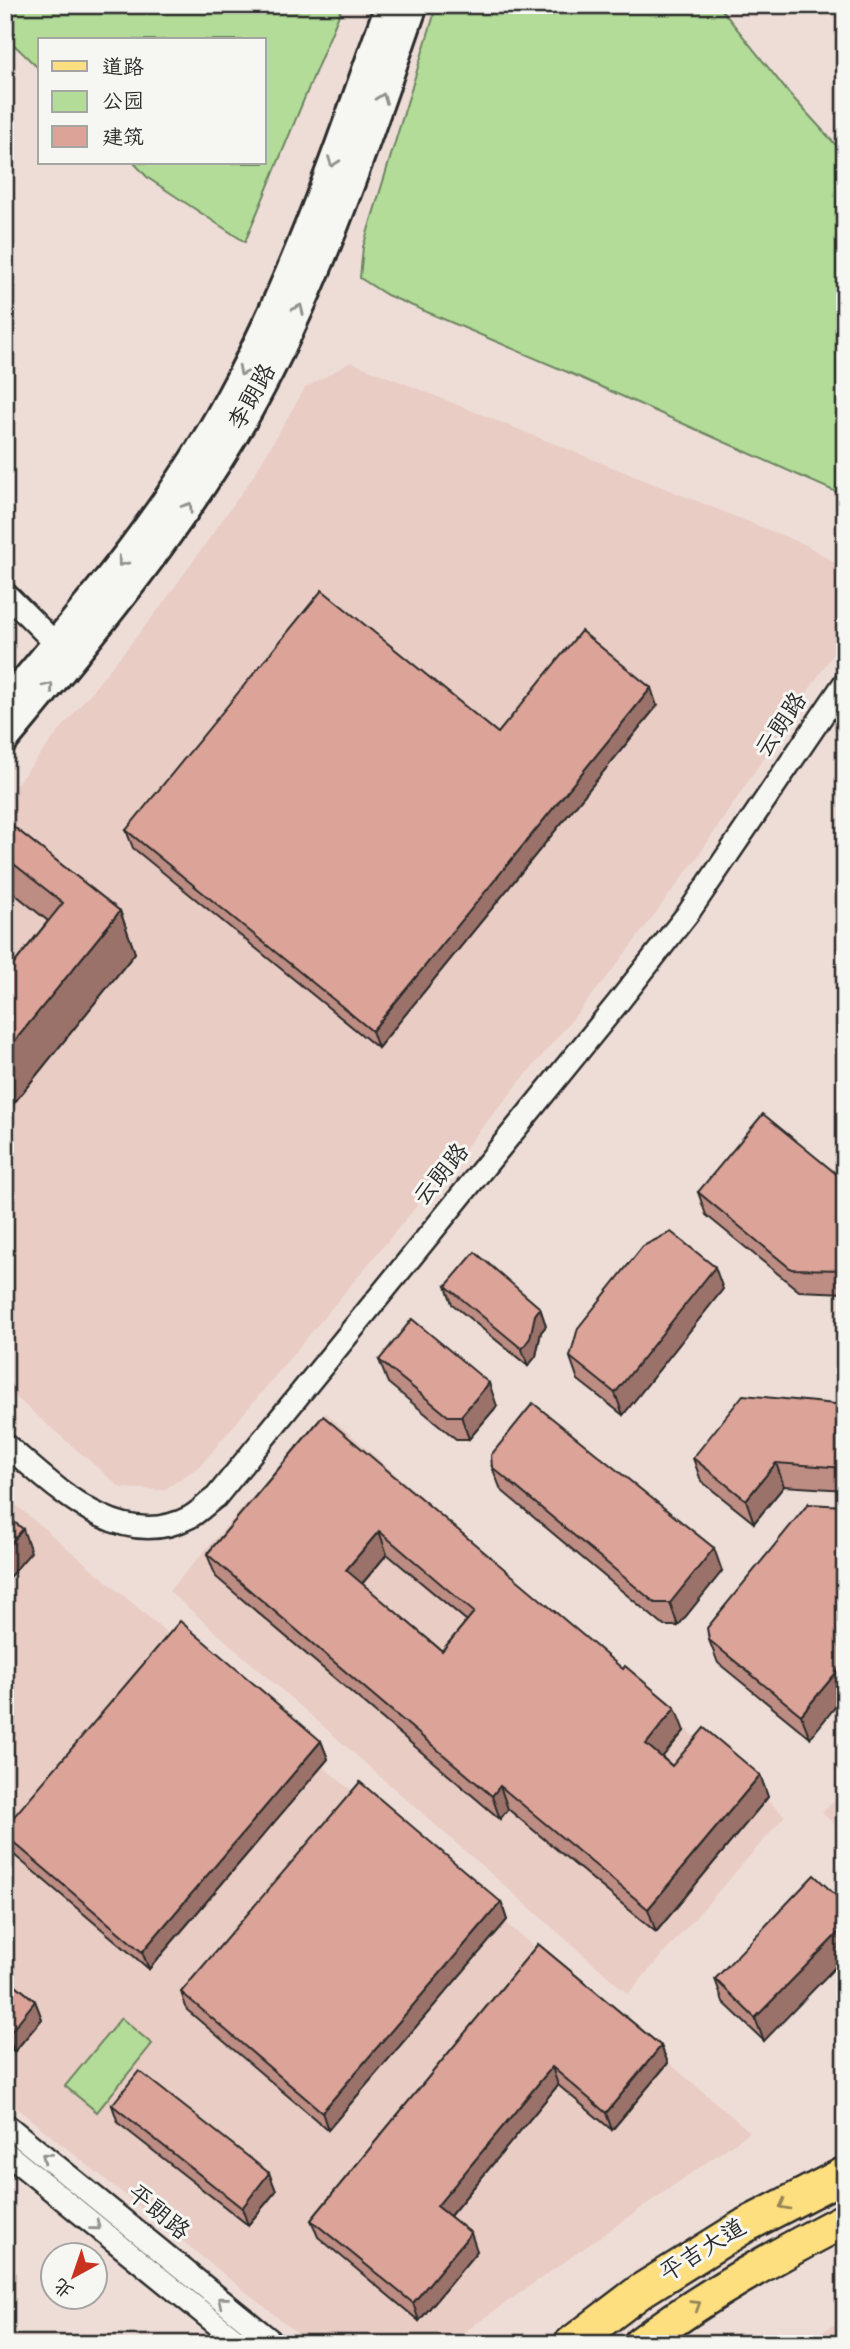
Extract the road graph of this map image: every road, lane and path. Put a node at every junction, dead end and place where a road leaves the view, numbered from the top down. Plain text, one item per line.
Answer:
1 (389, 5) edge
2 (414, 5) edge
3 (5, 593) edge
4 (63, 651) junction
5 (845, 682) edge
6 (5, 704) edge
7 (5, 740) edge
8 (5, 1444) edge
9 (5, 2124) edge
10 (5, 2152) edge
11 (845, 2174) edge
12 (845, 2220) edge
13 (241, 2344) edge
14 (275, 2344) edge
15 (571, 2344) edge
16 (640, 2344) edge

1 -> 4 street, 李朗路
4 -> 2 street, 李朗路
3 - 4 street
4 - 6 street, 李朗路
7 -> 4 street, 李朗路
5 - 8 street, 云朗路
14 -> 9 street, 平朗路
10 -> 13 street, 平朗路
11 -> 15 main road, 平吉大道
16 -> 12 main road, 平吉大道

